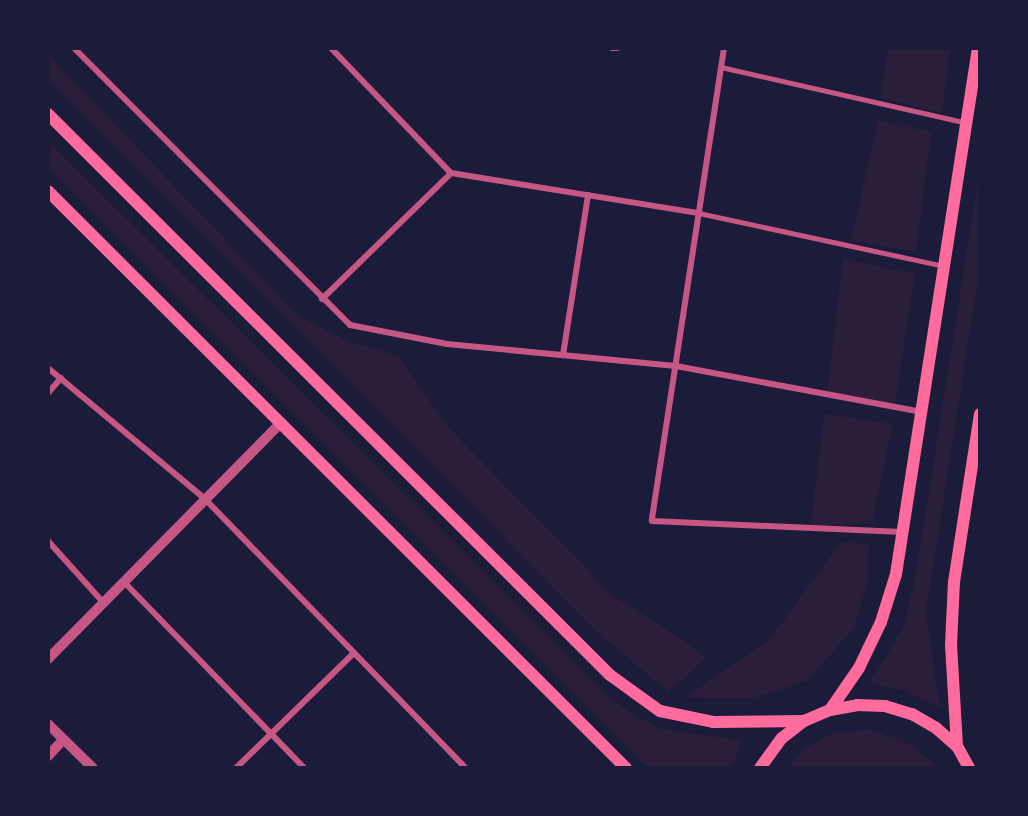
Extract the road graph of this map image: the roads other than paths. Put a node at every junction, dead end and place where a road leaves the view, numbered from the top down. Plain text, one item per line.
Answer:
1 (74, 48) edge
2 (331, 48) edge
3 (612, 48) edge
4 (617, 48) edge
5 (724, 48) edge
6 (978, 48) edge
7 (721, 67) junction
8 (48, 114) edge
9 (966, 122) junction
10 (451, 172) junction
11 (48, 191) edge
12 (588, 195) junction
13 (699, 213) junction
14 (944, 266) junction
15 (322, 299) junction
16 (562, 355) junction
17 (676, 366) junction
18 (48, 368) edge
19 (61, 378) junction
20 (48, 393) edge
21 (921, 412) junction
22 (980, 414) edge
23 (280, 423) junction
24 (977, 453) edge
25 (205, 499) junction
26 (902, 532) junction
27 (48, 541) edge
28 (123, 582) junction
29 (103, 602) junction
30 (354, 652) junction
31 (48, 659) edge
32 (830, 710) junction
33 (804, 721) junction
34 (48, 724) edge
35 (270, 732) junction
36 (63, 740) junction
37 (957, 747) junction
38 (48, 756) edge
39 (93, 768) edge
40 (236, 768) edge
41 (304, 768) edge
42 (466, 768) edge
43 (626, 768) edge
44 (760, 768) edge
45 (969, 768) edge

1 - 15 street
2 - 10 street
3 - 4 street
5 - 7 street
6 - 9 main road
7 - 9 lane
7 - 13 street
8 - 33 main road
9 - 14 main road
10 - 12 street
10 - 15 street
11 - 23 main road
12 - 13 street
12 - 16 street
13 - 14 lane
13 - 17 street
14 - 21 main road
15 - 16 street
16 - 17 street
17 - 21 street
17 - 26 street
18 - 19 street
19 - 20 street
19 - 25 street
21 - 26 main road
22 - 24 main road
23 - 25 street
23 - 43 main road
24 - 37 main road
25 - 28 street
25 - 30 street
26 - 32 main road
27 - 29 street
28 - 29 street
28 - 35 street
29 - 31 street
30 - 35 street
30 - 42 street
32 - 33 main road
32 - 37 main road
33 - 44 main road
34 - 36 street
35 - 40 street
35 - 41 street
36 - 38 street
36 - 39 street
37 - 45 main road

